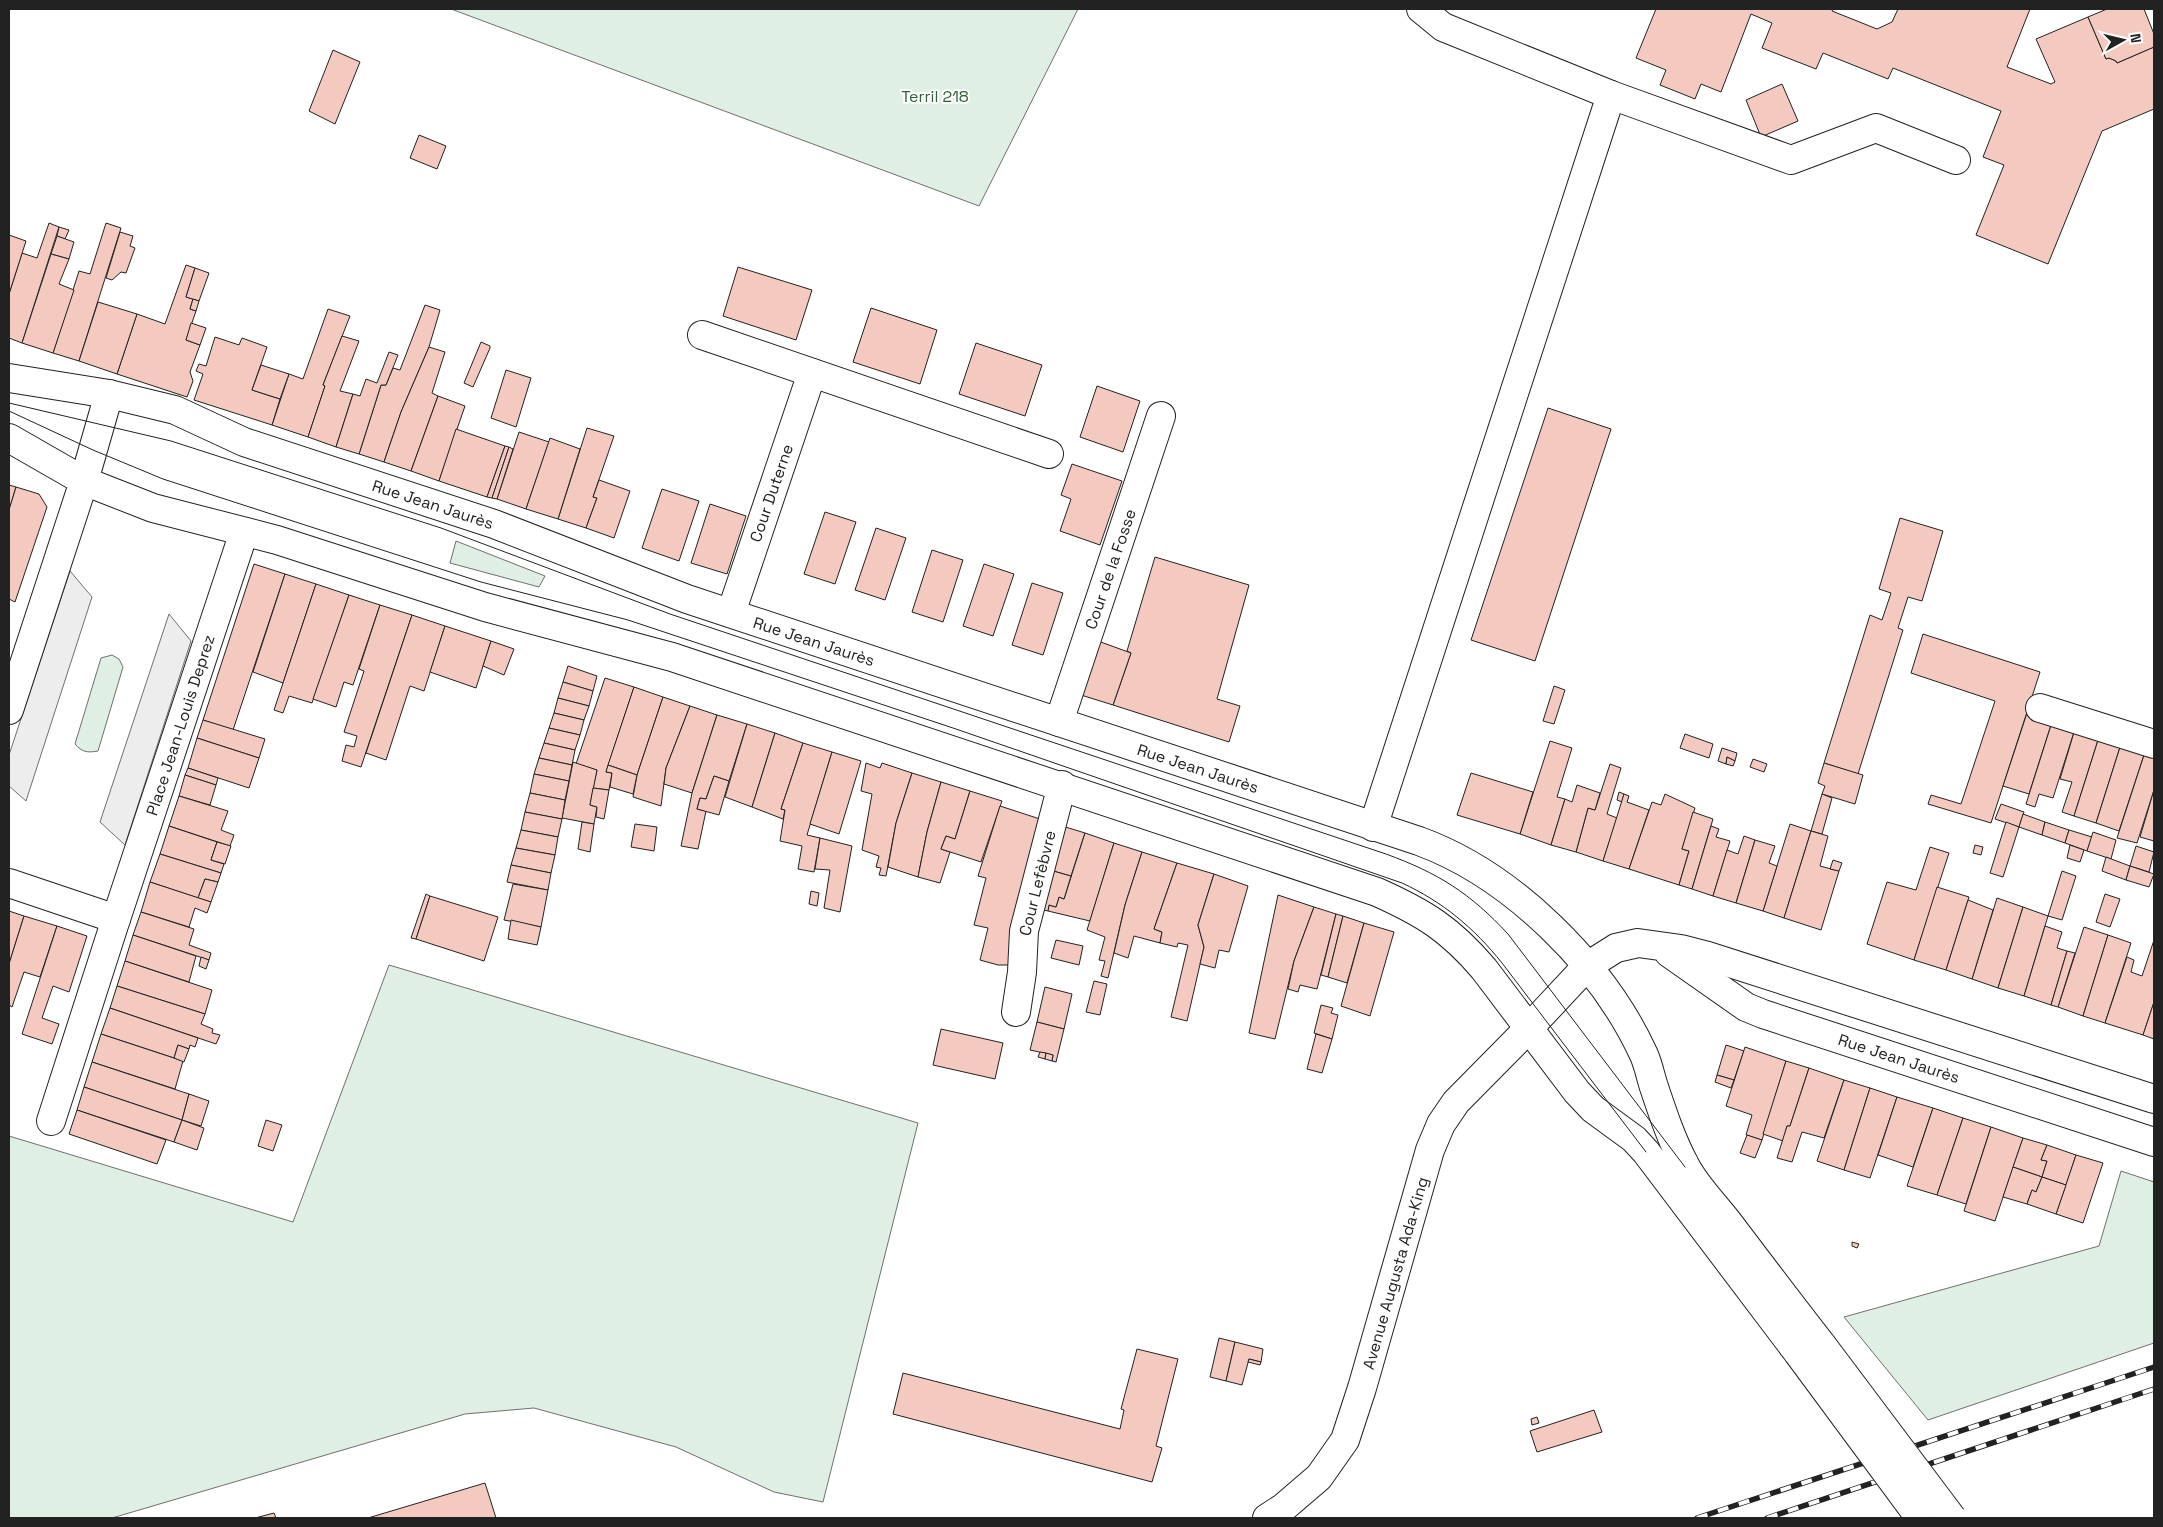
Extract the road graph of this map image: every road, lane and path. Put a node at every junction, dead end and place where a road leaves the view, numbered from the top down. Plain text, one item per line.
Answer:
1 (1421, 9) edge
2 (1611, 95) junction
3 (1956, 160) dead end
4 (702, 335) dead end
5 (812, 373) junction
6 (9, 378) edge
7 (109, 394) junction
8 (1162, 416) dead end
9 (9, 438) edge
10 (1049, 454) dead end
11 (84, 481) junction
12 (244, 532) junction
13 (731, 613) junction
14 (2040, 708) dead end
15 (9, 710) edge
16 (1059, 722) junction
17 (2154, 744) edge
18 (1062, 785) junction
19 (1373, 826) junction
20 (9, 883) edge
21 (116, 919) junction
22 (1658, 945) junction
23 (1586, 967) junction
24 (1016, 1012) dead end
25 (1529, 1028) junction
26 (2154, 1099) edge
27 (51, 1121) dead end
28 (2154, 1142) edge
29 (1810, 1349) junction
30 (1267, 1518) edge
31 (1920, 1518) edge
32 (1952, 1518) edge

1 - 2 street
2 - 3 street
2 - 19 street
4 - 5 street
5 - 10 street
5 - 13 street, Cour Duterne
6 - 7 street, Rue Jean Jaurès
7 - 11 street
7 - 13 street, Rue Jean Jaurès
8 - 16 street, Cour de la Fosse
9 - 11 street
11 - 12 street
11 - 15 street
12 - 18 street
12 - 21 street, Place Jean-Louis Deprez
13 - 16 street, Rue Jean Jaurès
14 - 17 street
16 - 19 street, Rue Jean Jaurès
18 - 24 street, Cour Lefèbvre
18 - 25 street
19 - 23 street, Rue Jean Jaurès
20 - 21 street
21 - 27 street, Place Jean-Louis Deprez
22 - 23 street
22 - 26 street
22 - 28 street, Rue Jean Jaurès
23 - 25 street
23 - 29 street, Rue Jean Jaurès
25 - 29 street
25 - 30 street, Avenue Augusta Ada-King
29 - 31 street, bridge
29 - 32 street, bridge

